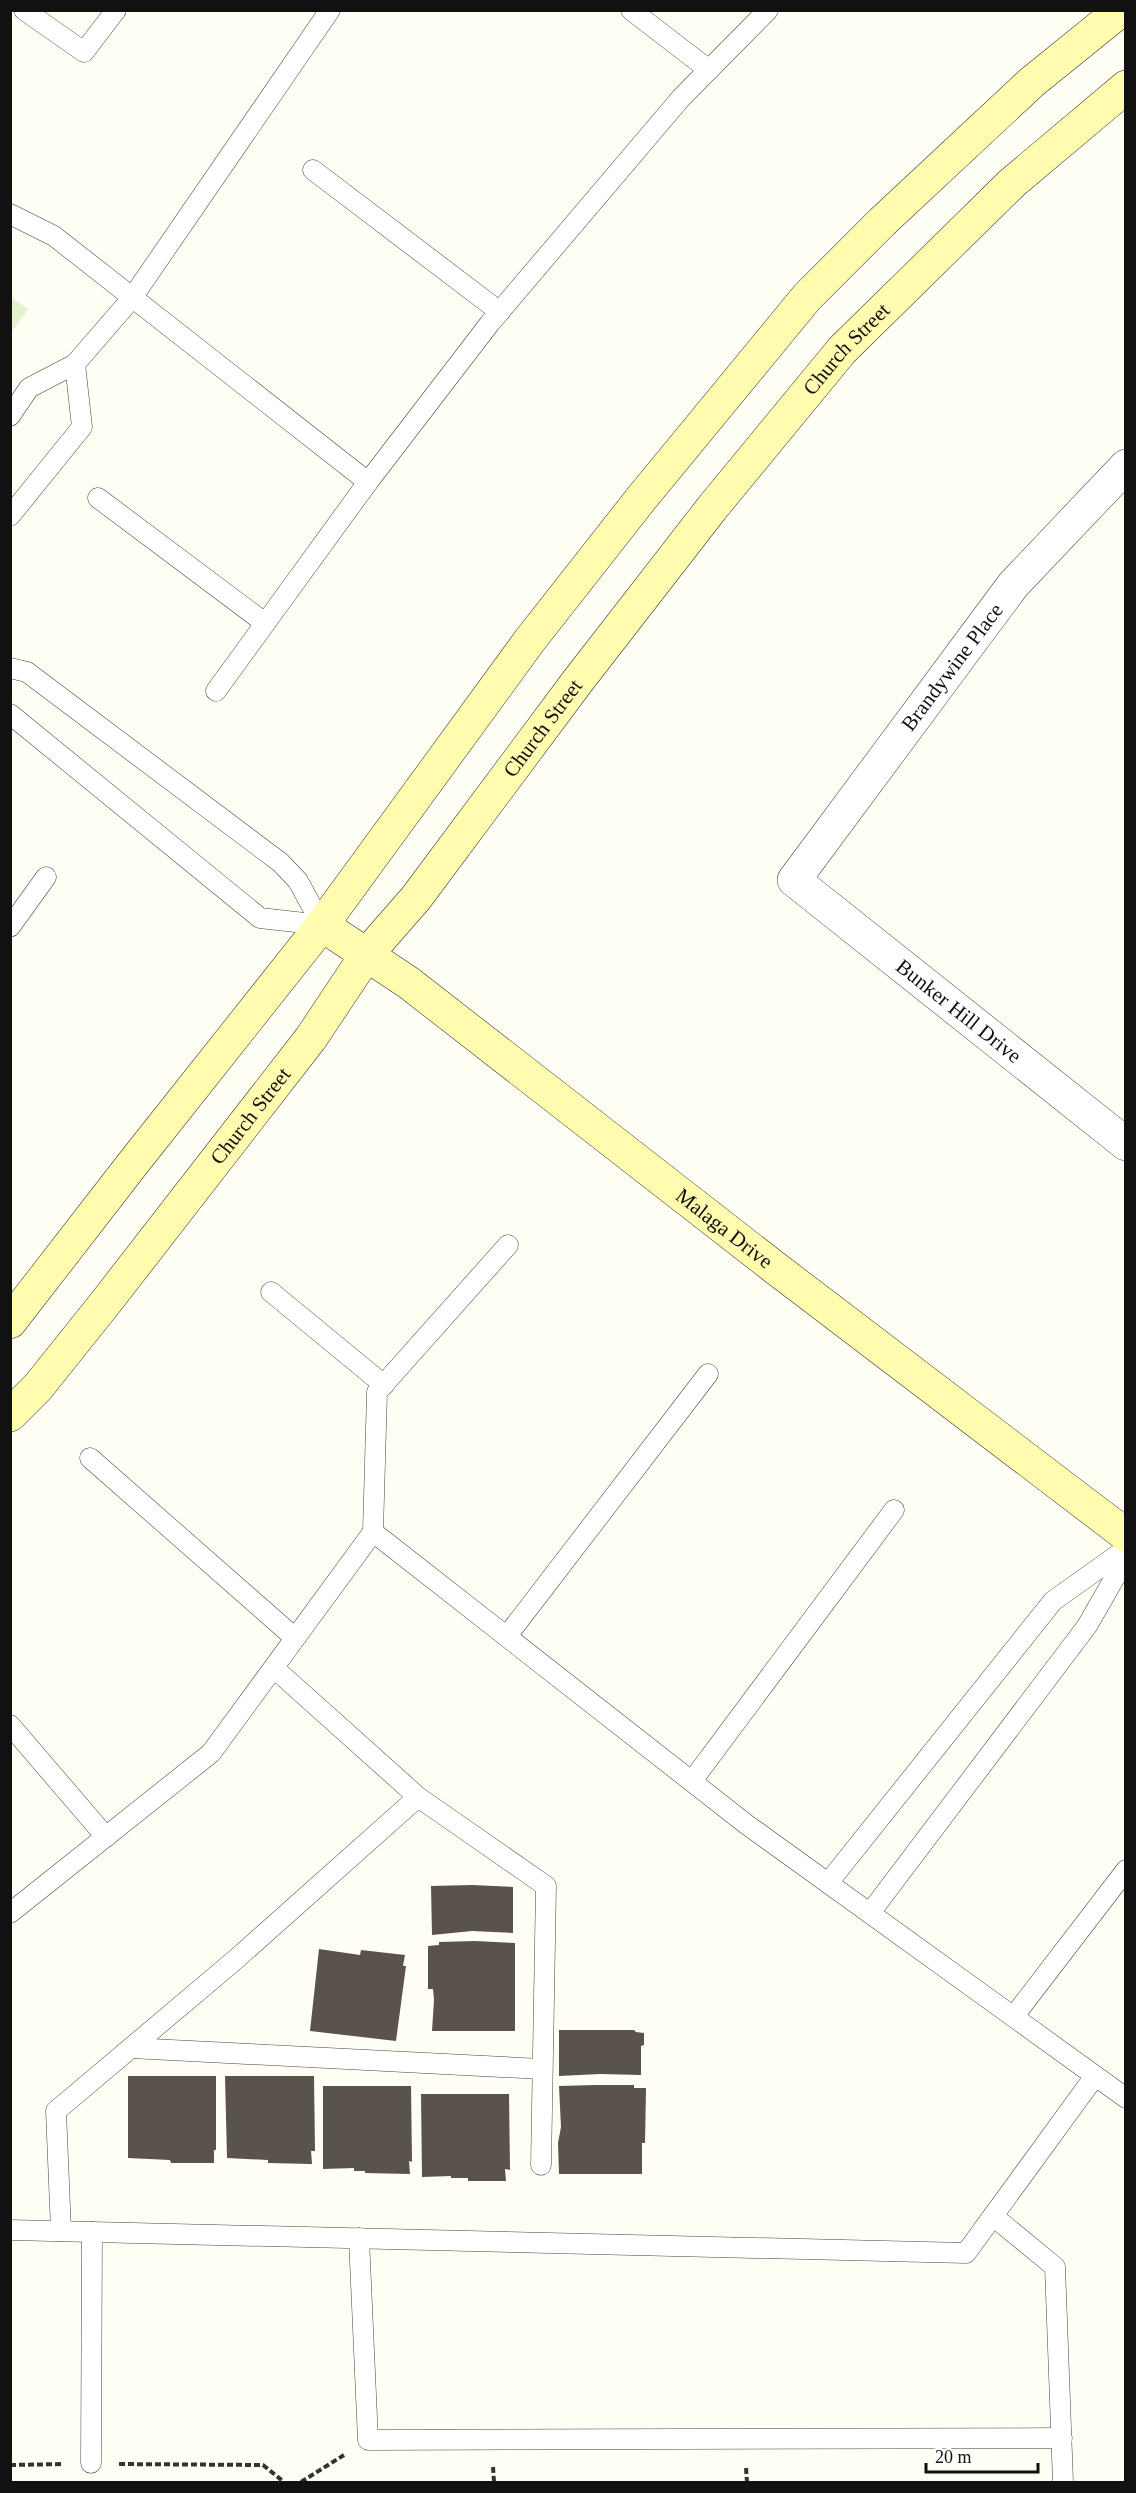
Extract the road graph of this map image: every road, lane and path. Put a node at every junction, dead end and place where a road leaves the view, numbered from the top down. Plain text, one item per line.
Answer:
1 (24, 10) edge
2 (116, 10) edge
3 (330, 10) edge
4 (631, 10) edge
5 (768, 10) edge
6 (1121, 10) edge
7 (709, 70) junction
8 (1125, 87) edge
9 (313, 170) dead end
10 (10, 214) edge
11 (132, 298) junction
12 (500, 312) junction
13 (75, 364) junction
14 (10, 416) edge
15 (1125, 466) edge
16 (368, 482) junction
17 (98, 498) dead end
18 (10, 516) edge
19 (265, 623) junction
20 (10, 668) edge
21 (216, 691) dead end
22 (10, 714) edge
23 (46, 877) dead end
24 (794, 880) joint
25 (322, 925) junction
26 (10, 927) edge
27 (367, 954) junction
28 (1125, 1144) edge
29 (508, 1245) dead end
30 (270, 1292) dead end
31 (10, 1322) edge
32 (708, 1374) dead end
33 (384, 1385) junction
34 (10, 1415) edge
35 (90, 1458) dead end
36 (894, 1510) dead end
37 (374, 1532) junction
38 (1125, 1535) edge
39 (1125, 1549) edge
40 (1125, 1558) edge
41 (507, 1636) junction
42 (295, 1638) junction
43 (274, 1668) junction
44 (10, 1725) edge
45 (692, 1781) junction
46 (418, 1797) junction
47 (106, 1837) junction
48 (1125, 1870) edge
49 (828, 1883) junction
50 (10, 1913) edge
51 (870, 1913) junction
52 (1014, 2016) junction
53 (131, 2048) junction
54 (542, 2069) junction
55 (1095, 2076) junction
56 (1125, 2098) edge
57 (541, 2165) dead end
58 (993, 2216) junction
59 (10, 2230) edge
60 (60, 2231) junction
61 (92, 2232) junction
62 (359, 2238) junction
63 (1062, 2438) junction
64 (368, 2440) junction
65 (91, 2463) junction
66 (10, 2465) edge
67 (284, 2482) edge
68 (301, 2482) edge
69 (1063, 2482) edge

1 - 2 lane
3 - 11 lane
4 - 7 lane
5 - 7 lane
6 - 25 main road
7 - 12 lane
8 - 27 main road, Church Street
9 - 12 lane
10 - 11 lane
11 - 13 lane
11 - 16 lane
12 - 16 lane
13 - 14 lane
13 - 18 lane
15 - 24 street, Brandywine Place
16 - 19 lane
17 - 19 lane
19 - 21 lane
20 - 25 lane
22 - 25 lane
23 - 26 lane
24 - 28 street, Bunker Hill Drive
25 - 27 main road, Malaga Drive
25 - 31 main road
27 - 34 main road, Church Street
27 - 38 main road, Malaga Drive
29 - 33 lane
30 - 33 lane
32 - 41 lane
33 - 37 lane
35 - 42 lane
36 - 45 lane
37 - 41 lane
37 - 42 lane
39 - 49 lane
40 - 51 lane
41 - 45 lane
42 - 43 lane
43 - 46 lane
43 - 47 lane
44 - 47 lane
45 - 49 lane
46 - 53 lane
46 - 54 lane
47 - 50 lane
48 - 52 lane
49 - 51 lane
51 - 52 lane
52 - 55 lane
53 - 54 lane
53 - 60 lane
54 - 57 lane
55 - 56 lane
55 - 58 lane
58 - 62 lane
58 - 63 lane
59 - 60 lane
60 - 61 lane
61 - 62 lane
61 - 65 lane
62 - 64 lane
63 - 64 lane
63 - 69 lane
64 - 68 path
65 - 66 path
65 - 67 path

